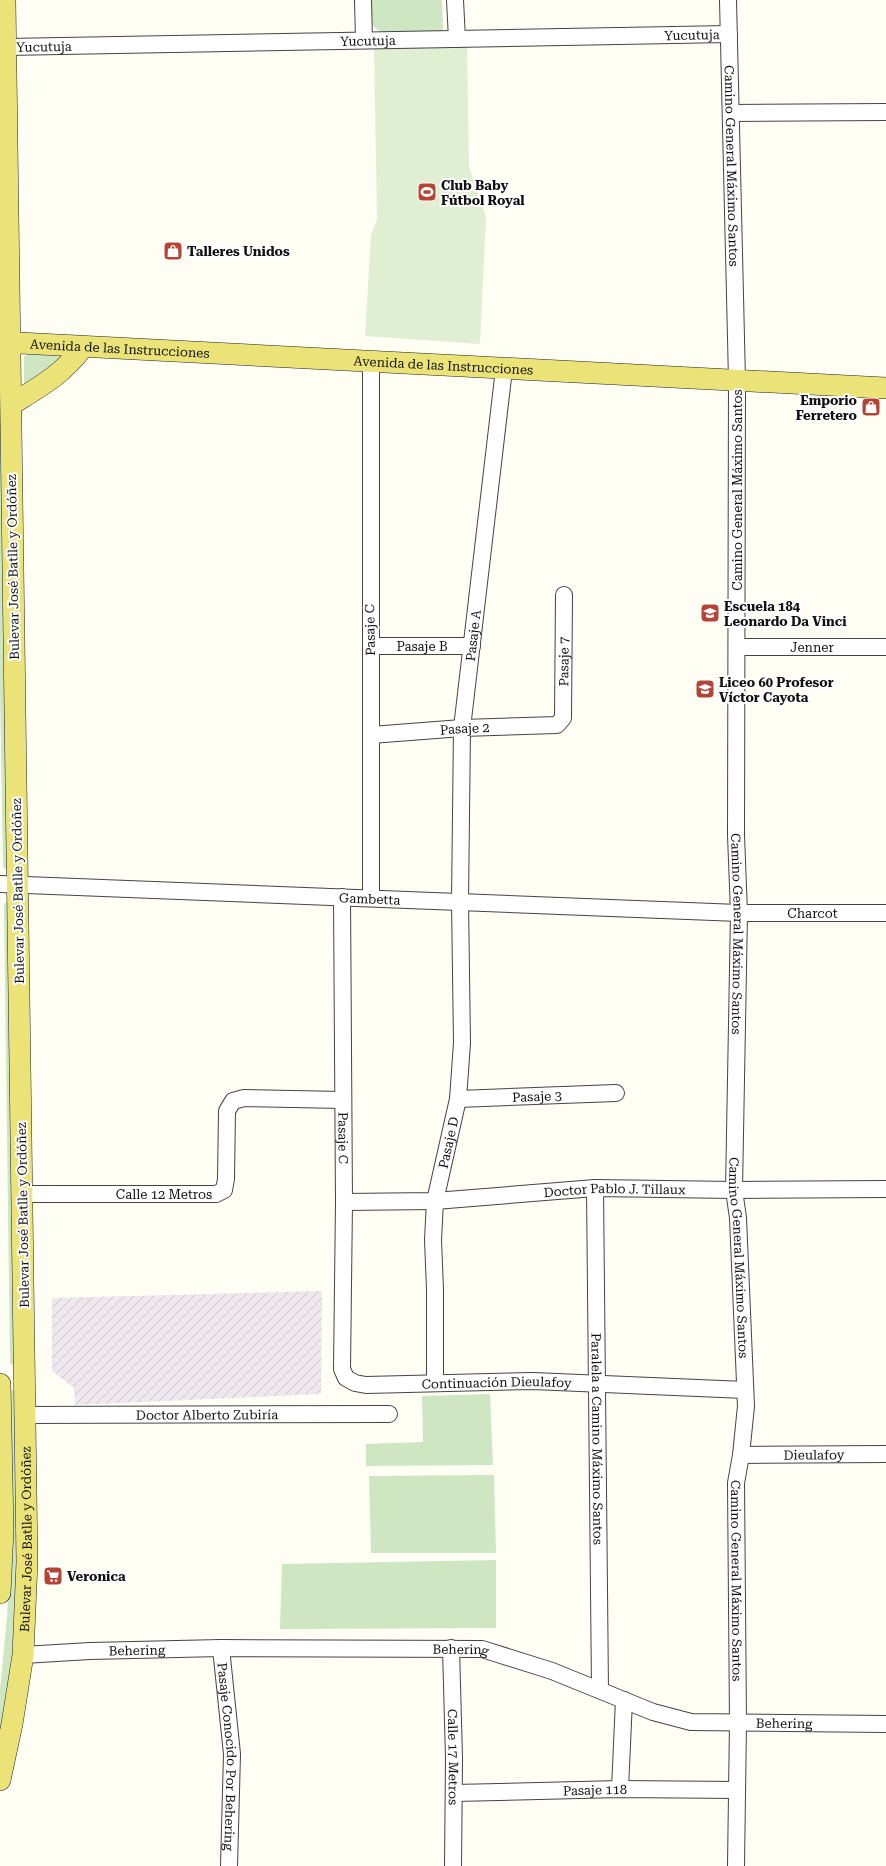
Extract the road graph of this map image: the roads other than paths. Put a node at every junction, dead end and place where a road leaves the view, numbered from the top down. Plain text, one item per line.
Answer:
1 (5, 0) edge
2 (364, 0) edge
3 (455, 0) edge
4 (728, 0) edge
5 (729, 34) junction
6 (457, 39) junction
7 (364, 40) junction
8 (6, 47) junction
9 (886, 112) edge
10 (731, 114) junction
11 (5, 343) edge
12 (83, 347) junction
13 (371, 362) junction
14 (504, 369) junction
15 (737, 380) junction
16 (886, 388) edge
17 (12, 404) junction
18 (564, 595) dead end
19 (371, 646) junction
20 (472, 646) junction
21 (738, 647) junction
22 (886, 647) edge
23 (558, 725) joint
24 (462, 728) junction
25 (371, 735) junction
26 (9, 885) edge
27 (342, 897) junction
28 (371, 898) junction
29 (460, 902) junction
30 (739, 912) junction
31 (886, 913) edge
32 (616, 1093) dead end
33 (458, 1099) junction
34 (343, 1100) junction
35 (595, 1188) junction
36 (886, 1188) edge
37 (734, 1190) junction
38 (22, 1194) junction
39 (435, 1201) junction
40 (344, 1202) junction
41 (346, 1378) joint
42 (0, 1379) edge
43 (24, 1380) junction
44 (436, 1382) junction
45 (598, 1383) junction
46 (0, 1384) edge
47 (746, 1390) junction
48 (389, 1414) dead end
49 (26, 1415) junction
50 (886, 1454) edge
51 (741, 1455) junction
52 (0, 1593) edge
53 (221, 1648) junction
54 (451, 1648) junction
55 (23, 1655) junction
56 (600, 1690) junction
57 (624, 1700) junction
58 (738, 1723) junction
59 (886, 1724) edge
60 (0, 1780) edge
61 (620, 1789) junction
62 (737, 1790) junction
63 (454, 1793) junction
64 (229, 1866) edge
65 (453, 1866) edge
66 (736, 1866) edge

1 - 8 main road, Bulevar José Batlle y Ordóñez
2 - 7 street
3 - 6 street
4 - 5 street, Camino General Máximo Santos
5 - 6 street, Yucutuja
5 - 10 street, Camino General Máximo Santos
6 - 7 street, Yucutuja
7 - 8 street, Yucutuja
8 - 11 main road, Bulevar José Batlle y Ordóñez
9 - 10 street
10 - 15 street, Camino General Máximo Santos
11 - 12 main road, Avenida de las Instrucciones
11 - 17 main road, Bulevar José Batlle y Ordóñez
12 - 13 main road, Avenida de las Instrucciones
12 - 17 main road
13 - 14 main road, Avenida de las Instrucciones
13 - 19 street, Pasaje C
14 - 15 main road, Avenida de las Instrucciones
14 - 20 street, Pasaje A
15 - 16 main road, Avenida de las Instrucciones
15 - 21 street, Camino General Máximo Santos
17 - 26 main road, Bulevar José Batlle y Ordóñez
18 - 23 street, Pasaje 7
19 - 20 street, Pasaje B
19 - 25 street, Pasaje C
20 - 24 street, Pasaje A
21 - 22 street, Jenner
21 - 30 street, Camino General Máximo Santos
23 - 24 street, Pasaje 2
24 - 25 street, Pasaje 2
24 - 29 street, Pasaje A
25 - 28 street, Pasaje C
26 - 27 street, Gambetta
26 - 38 main road, Bulevar José Batlle y Ordóñez
27 - 28 street, Gambetta
27 - 34 street, Pasaje C
28 - 29 street, Gambetta
29 - 30 street, Gambetta
29 - 33 street, Pasaje D
30 - 31 street, Charcot
30 - 37 street, Camino General Máximo Santos
32 - 33 street, Pasaje 3
33 - 39 street, Pasaje D
34 - 38 street, Calle 12 Metros
34 - 40 street, Pasaje C
35 - 37 street, Doctor Pablo J. Tillaux
35 - 39 street, Doctor Pablo J. Tillaux
35 - 45 street, Paralela a Camino Máximo Santos
36 - 37 street, Doctor Pablo J. Tillaux
37 - 47 street, Camino General Máximo Santos
38 - 43 main road, Bulevar José Batlle y Ordóñez
39 - 40 street, Doctor Pablo J. Tillaux
39 - 44 street, Pasaje D
40 - 41 street, Pasaje C
41 - 44 street, Continuación Dieulafoy
42 - 43 street
43 - 49 main road, Bulevar José Batlle y Ordóñez
44 - 45 street, Continuación Dieulafoy
45 - 47 street, Continuación Dieulafoy
45 - 56 street, Paralela a Camino Máximo Santos
46 - 52 main road, Bulevar José Batlle y Ordóñez
47 - 51 street, Camino General Máximo Santos
48 - 49 street, Doctor Alberto Zubiría
49 - 55 main road, Bulevar José Batlle y Ordóñez
50 - 51 street, Dieulafoy
51 - 58 street, Camino General Máximo Santos
53 - 54 street, Behering
53 - 55 street, Behering
53 - 64 street, Pasaje Conocido Por Behering
54 - 56 street, Behering
54 - 63 street, Calle 17 Metros
55 - 60 main road, Bulevar José Batlle y Ordóñez
56 - 57 street, Behering
57 - 58 street, Behering
57 - 61 street
58 - 59 street, Behering
58 - 62 street, Camino General Máximo Santos
61 - 62 street, Pasaje 118
61 - 63 street, Pasaje 118
62 - 66 street, Camino General Máximo Santos
63 - 65 street, Calle 17 Metros

